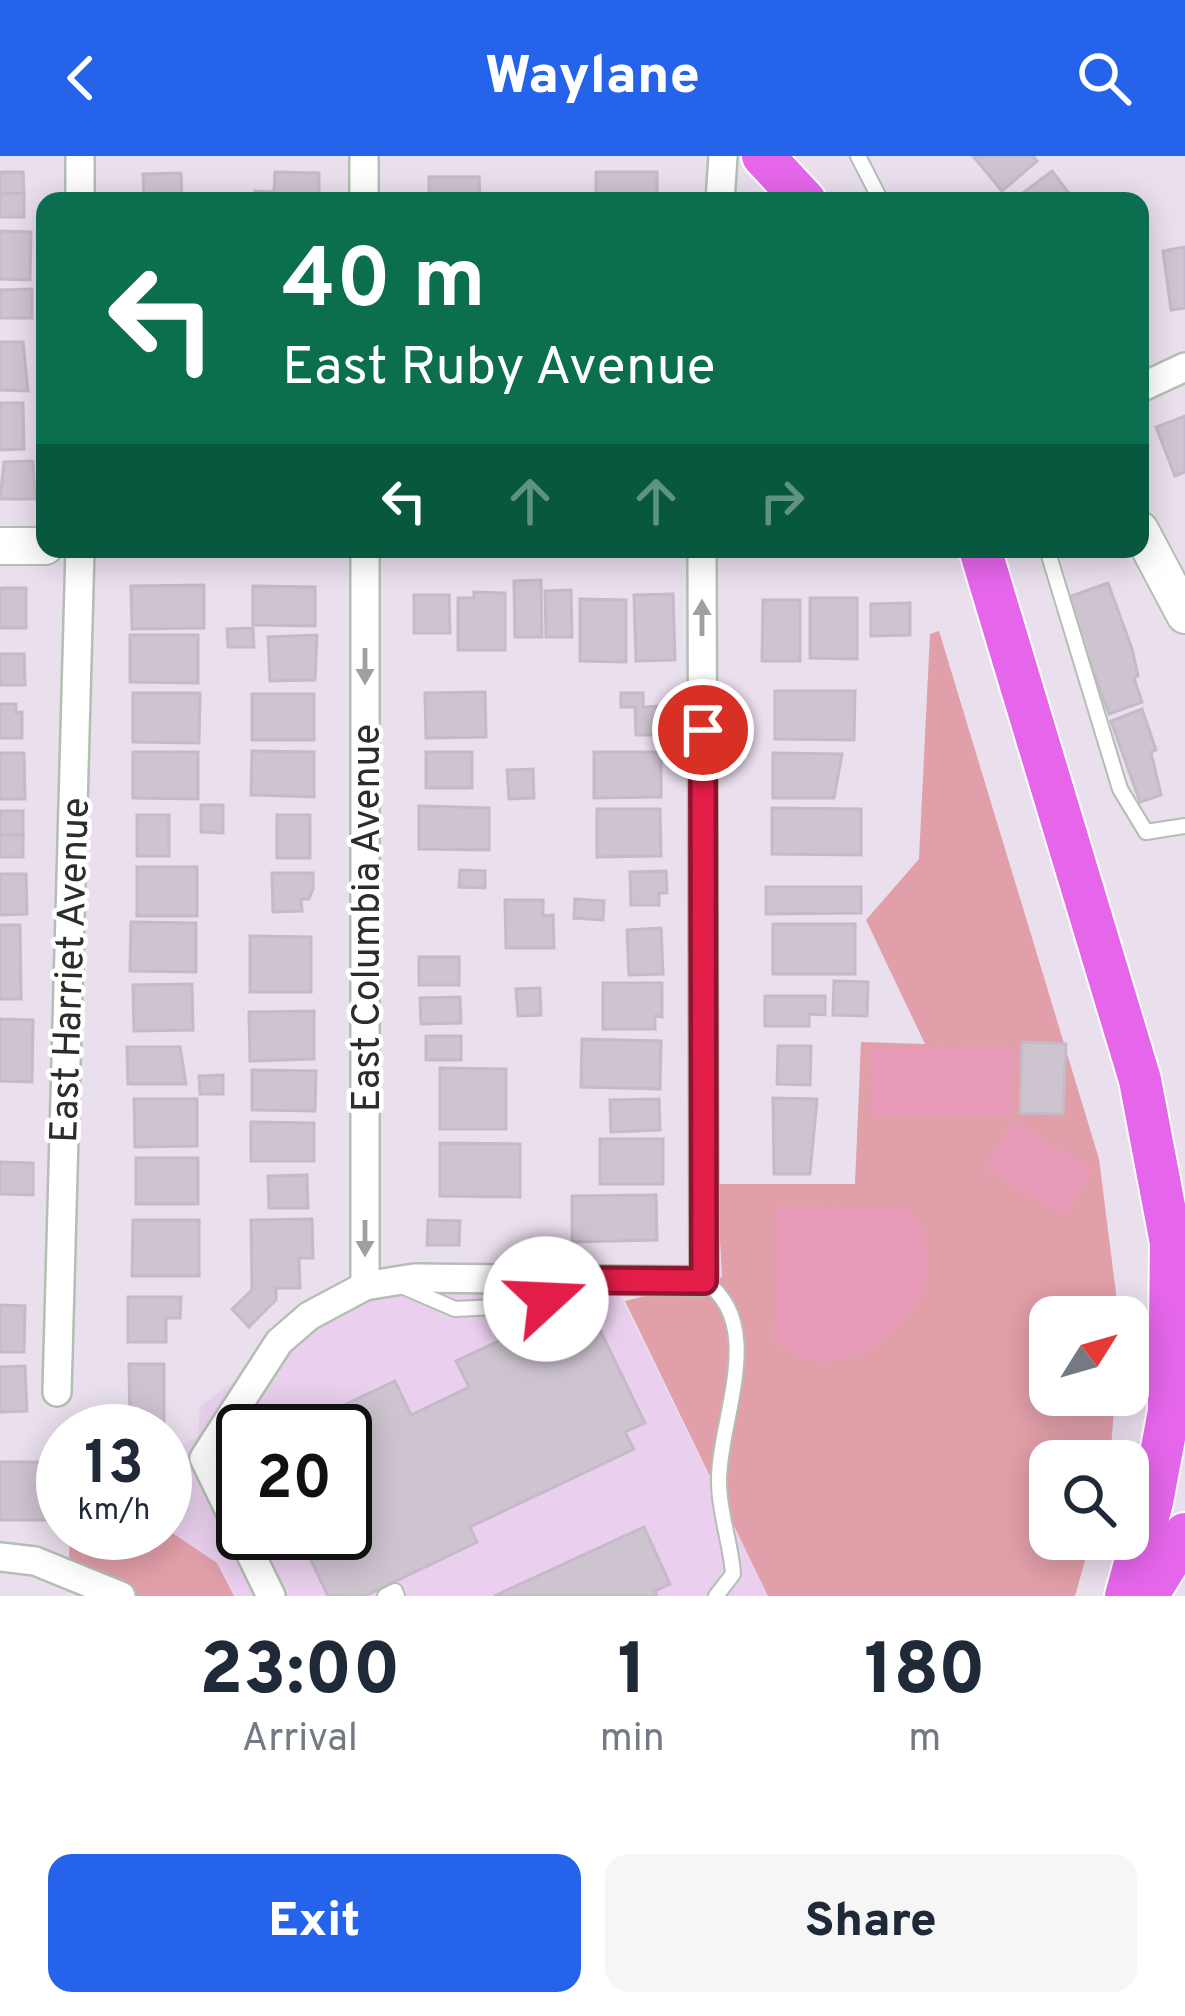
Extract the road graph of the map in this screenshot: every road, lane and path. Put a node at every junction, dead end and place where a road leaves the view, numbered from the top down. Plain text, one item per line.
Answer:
1 (80, 156) edge
2 (364, 156) edge
3 (723, 156) edge
4 (858, 156) edge
5 (771, 159) edge
6 (80, 192) edge
7 (364, 192) edge
8 (721, 192) edge
9 (798, 192) edge
10 (876, 192) edge
11 (1185, 367) edge
12 (1149, 384) edge
13 (0, 546) edge
14 (36, 546) edge
15 (1149, 547) edge
16 (80, 558) edge
17 (364, 558) edge
18 (702, 558) edge
19 (983, 558) edge
20 (1050, 558) edge
21 (1185, 615) edge
22 (1185, 826) edge
23 (704, 1281) junction
24 (379, 1284) junction
25 (57, 1392) dead end
26 (1185, 1534) edge
27 (0, 1557) edge
28 (122, 1596) edge
29 (271, 1596) edge
30 (386, 1596) edge
31 (398, 1596) edge
32 (716, 1596) edge
33 (1126, 1596) edge
34 (1147, 1596) edge

1 - 6 street
2 - 7 street
3 - 8 street
4 - 10 lane
5 - 9 main road
11 - 12 street
13 - 14 street
15 - 21 street
16 - 25 street, East Harriet Avenue
17 -> 24 street, East Columbia Avenue
23 -> 18 street
19 - 33 main road
20 - 22 lane
23 - 24 street
23 - 32 lane
24 - 29 street
26 - 34 main road
27 - 28 street
30 - 31 lane

